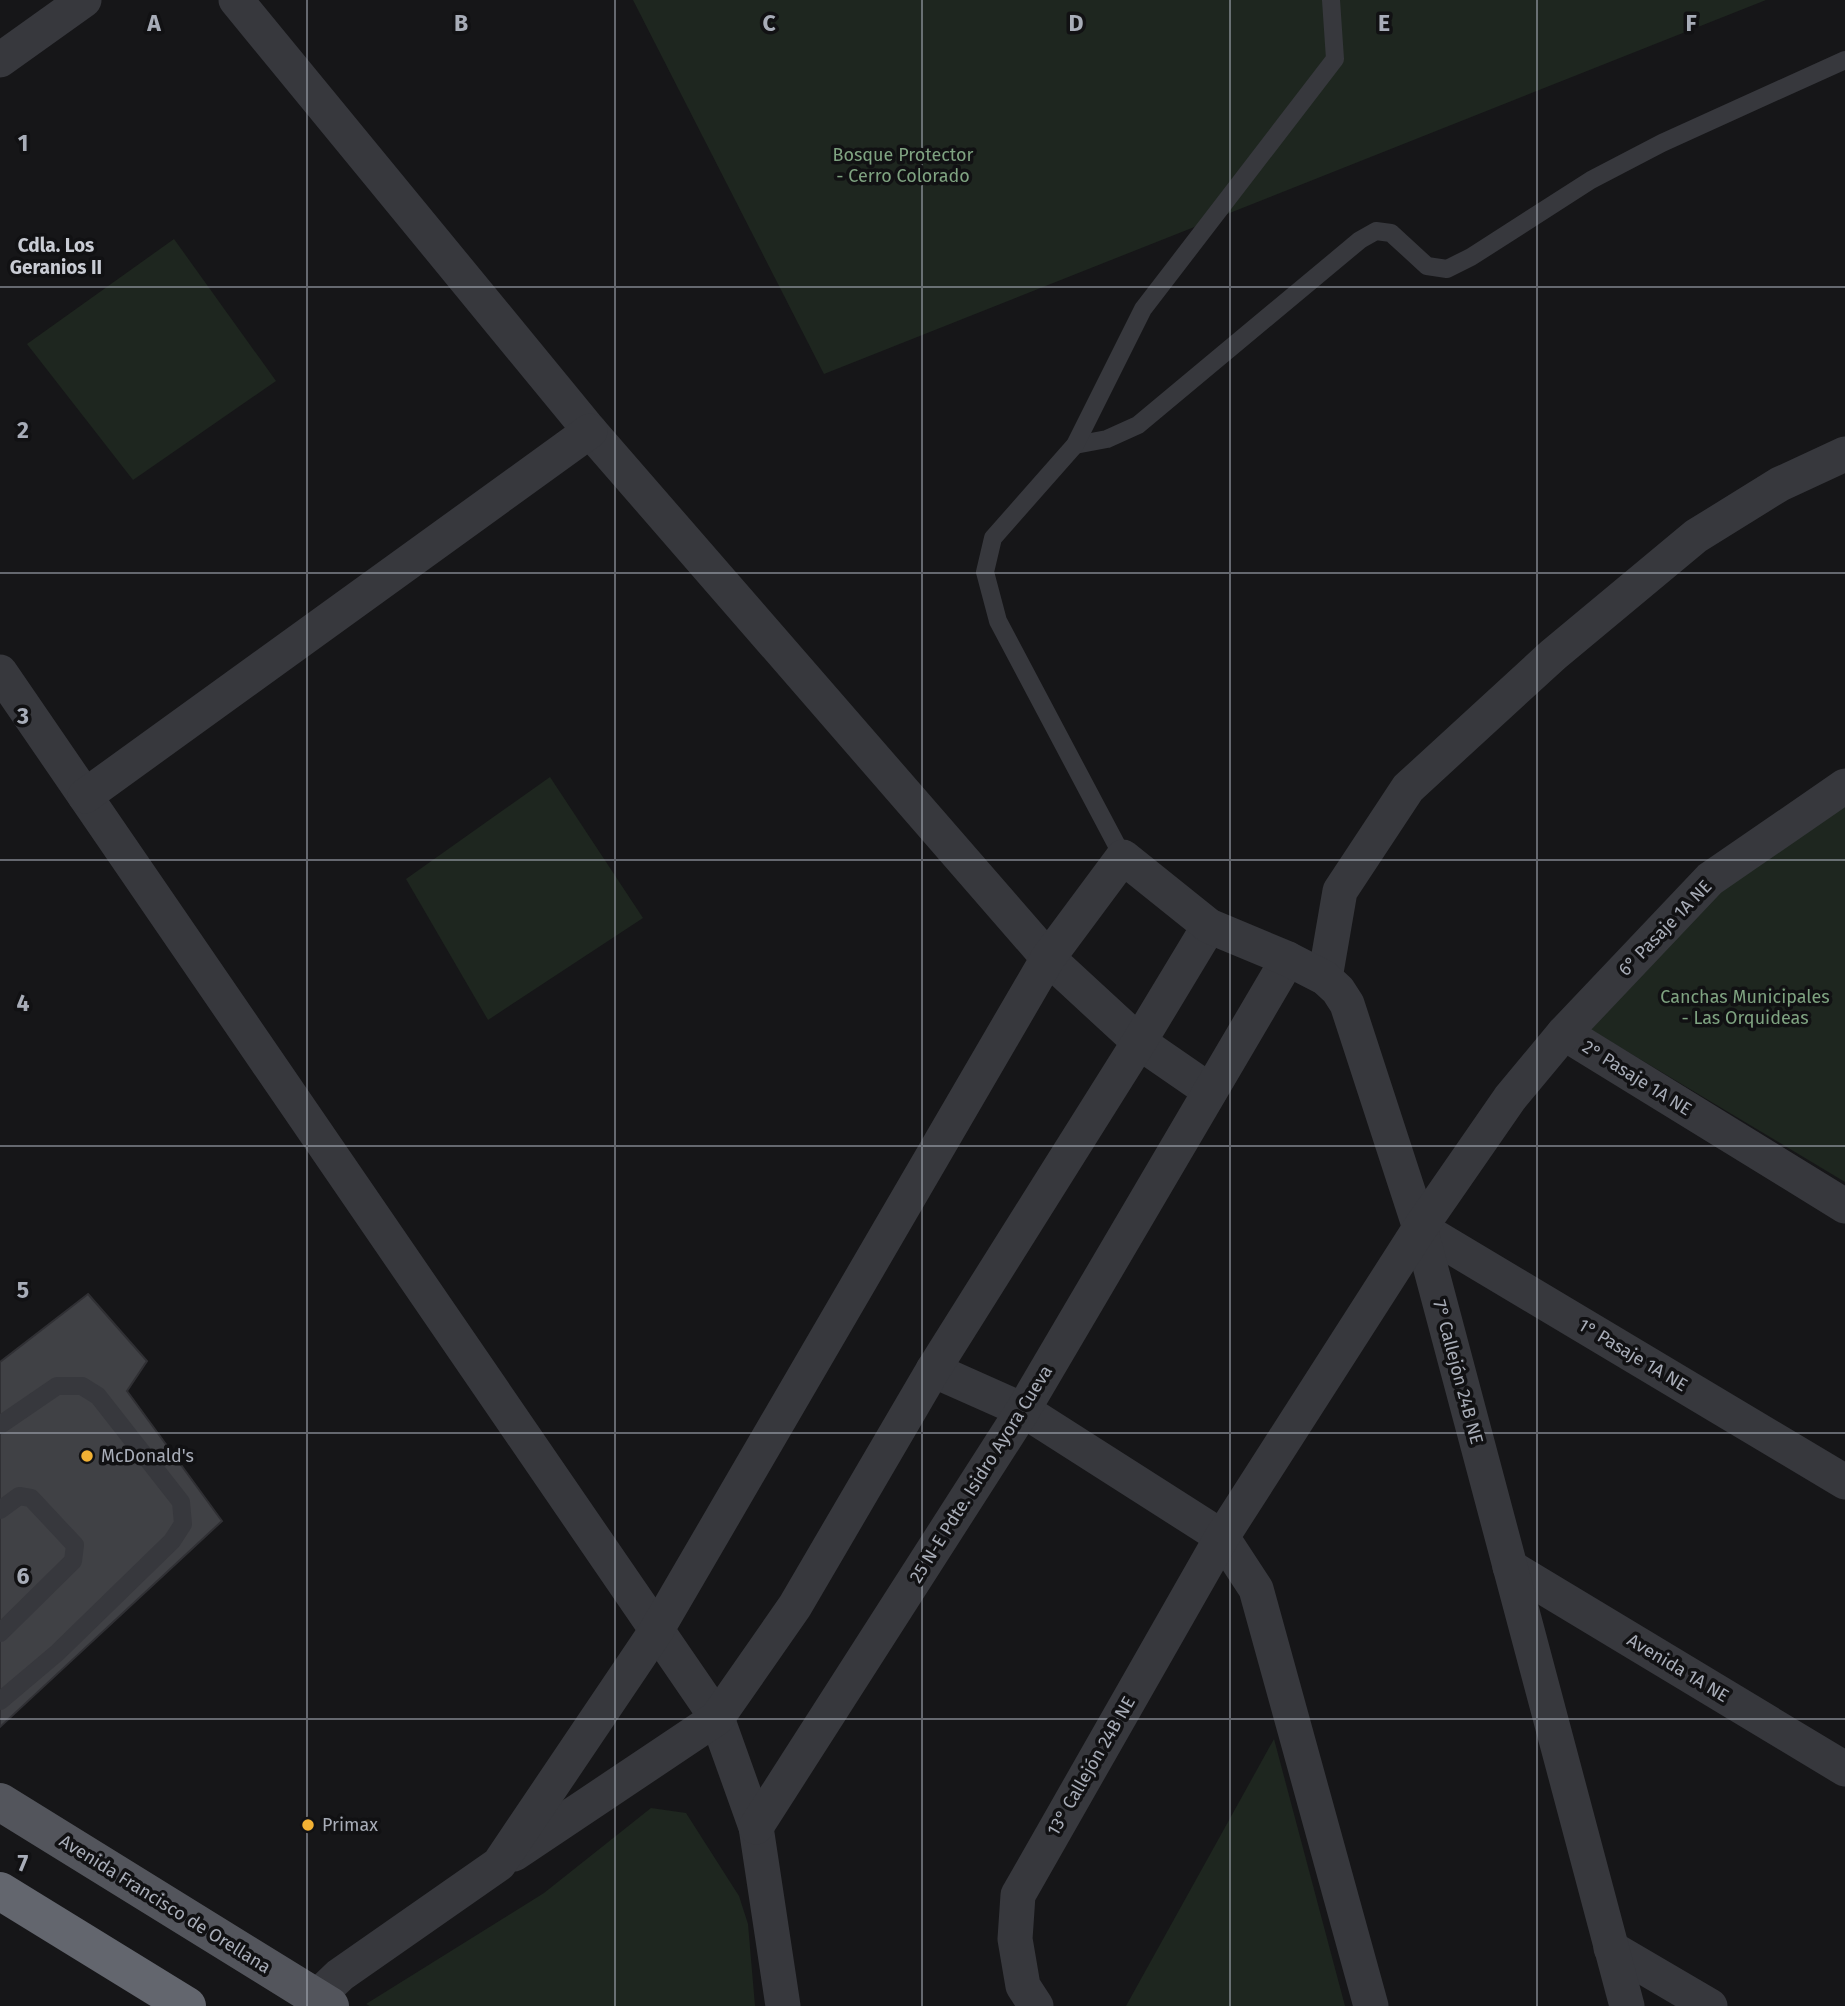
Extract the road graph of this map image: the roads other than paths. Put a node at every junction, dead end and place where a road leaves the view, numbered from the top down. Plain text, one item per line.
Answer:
1 (84, 0) edge
2 (236, 0) edge
3 (1331, 0) edge
4 (0, 60) edge
5 (1845, 60) edge
6 (590, 431) junction
7 (1075, 445) junction
8 (1845, 454) edge
9 (0, 672) edge
10 (1845, 786) edge
11 (85, 796) junction
12 (1123, 857) junction
13 (1209, 926) junction
14 (1048, 958) junction
15 (1288, 959) junction
16 (1325, 978) junction
17 (1564, 1033) junction
18 (1139, 1042) junction
19 (1210, 1090) junction
20 (1845, 1206) edge
21 (1420, 1228) junction
22 (933, 1370) junction
23 (1023, 1410) junction
24 (0, 1425) edge
25 (1845, 1482) edge
26 (0, 1510) edge
27 (1222, 1537) junction
28 (1510, 1567) junction
29 (656, 1631) junction
30 (0, 1633) edge
31 (0, 1701) edge
32 (717, 1718) junction
33 (1845, 1769) edge
34 (0, 1802) edge
35 (756, 1827) junction
36 (499, 1864) junction
37 (0, 1891) edge
38 (1611, 1948) junction
39 (323, 2002) edge
40 (187, 2006) edge
41 (783, 2006) edge
42 (1036, 2006) edge
43 (1371, 2006) edge
44 (1627, 2006) edge
45 (1710, 2006) edge

1 - 4 street
2 - 6 street
3 - 7 lane
5 - 7 lane
6 - 11 street
6 - 14 street
7 - 12 lane
8 - 16 street
9 - 11 street
10 - 17 street, 6° Pasaje 1A NE
11 - 29 street
12 - 13 street, 7° Callejón 24B NE
12 - 14 street
13 - 15 street, 7° Callejón 24B NE
13 - 18 street
14 - 18 street
14 - 29 street
15 - 16 street, 7° Callejón 24B NE
15 - 19 street, 25 N-E Pdte. Isidro Ayora Cueva
16 - 21 street, 7° Callejón 24B NE
17 - 20 street, 2° Pasaje 1A NE
17 - 21 street, 2° Pasaje 1A NE
18 - 19 street
18 - 22 street
19 - 23 street, 25 N-E Pdte. Isidro Ayora Cueva
21 - 25 street, 1° Pasaje 1A NE
21 - 27 street, 13° Callejón 24B NE
21 - 28 street, 7° Callejón 24B NE
22 - 23 street
22 - 32 street
23 - 27 street
23 - 35 street, 25 N-E Pdte. Isidro Ayora Cueva
24 - 31 lane
26 - 30 lane
27 - 42 street, 13° Callejón 24B NE
27 - 43 street
28 - 33 street, Avenida 1A NE
28 - 38 street, 7° Callejón 24B NE
29 - 32 street
29 - 36 street
32 - 35 street
32 - 36 street
34 - 39 main road, Avenida Francisco de Orellana
35 - 41 street
36 - 39 street
37 - 40 highway
38 - 44 street, 7° Callejón 24B NE
38 - 45 street

